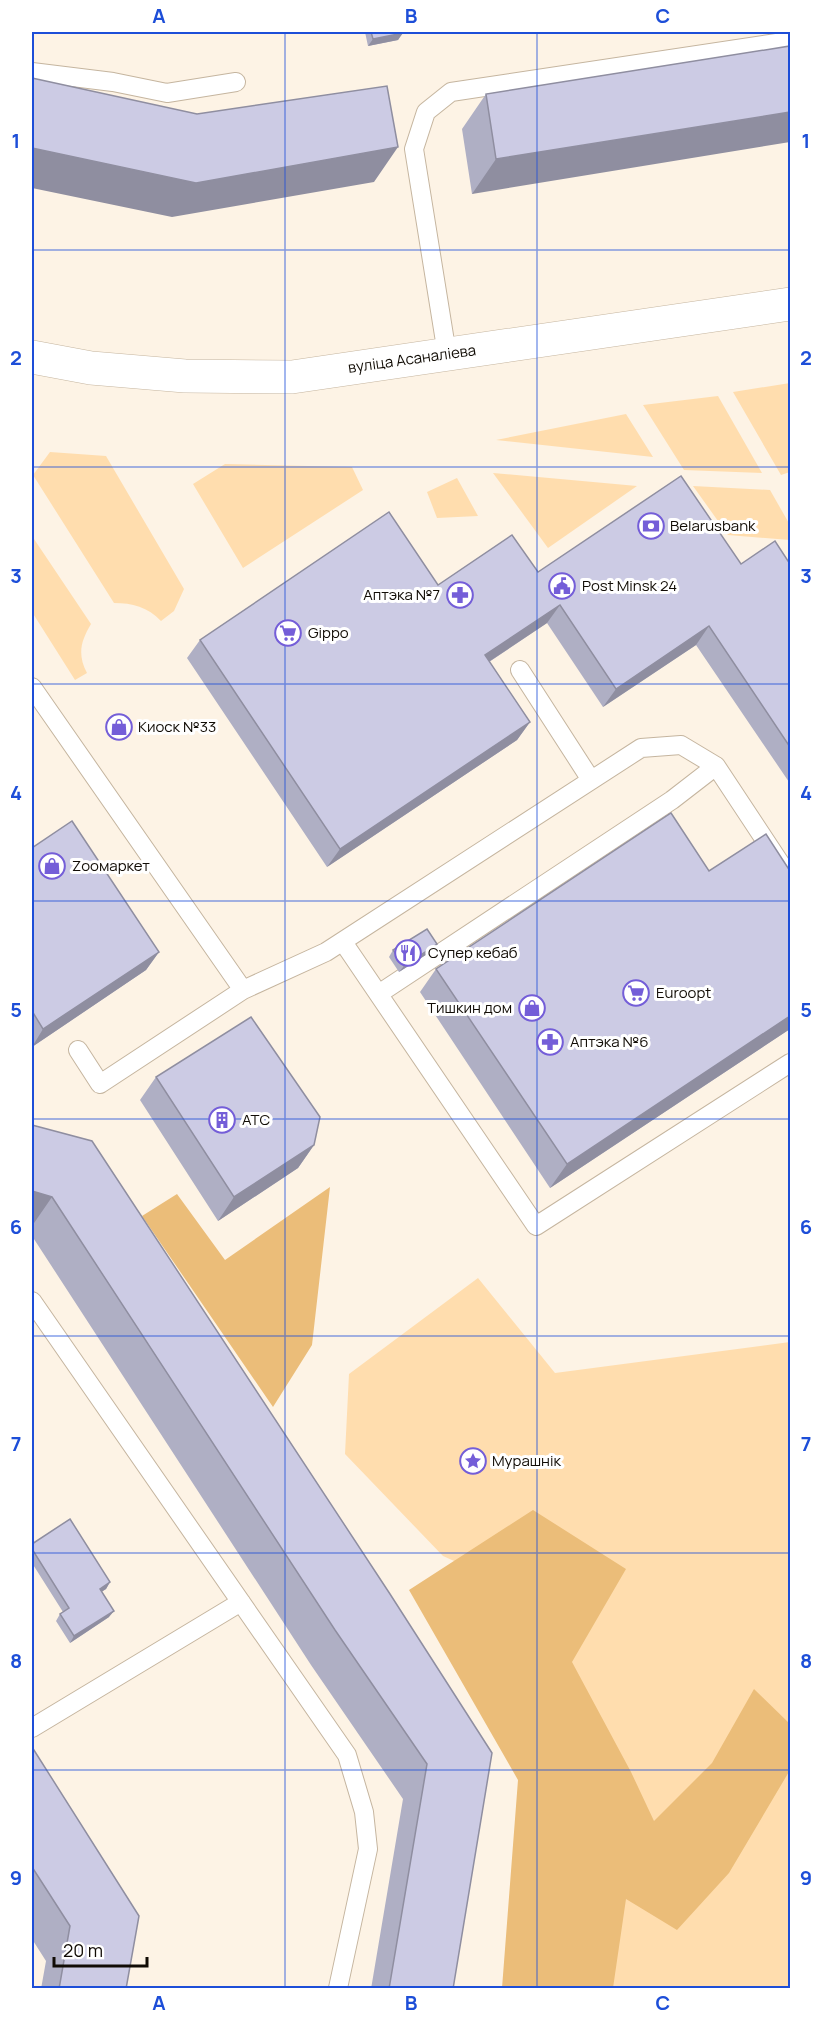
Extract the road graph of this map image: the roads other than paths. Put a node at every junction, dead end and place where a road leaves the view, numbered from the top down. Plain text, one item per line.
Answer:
1 (790, 41) edge
2 (32, 72) edge
3 (236, 82) dead end
4 (790, 304) edge
5 (447, 354) junction
6 (32, 357) edge
7 (520, 670) dead end
8 (32, 687) edge
9 (716, 766) junction
10 (591, 780) junction
11 (790, 878) edge
12 (343, 942) junction
13 (243, 990) junction
14 (380, 993) junction
15 (78, 1050) dead end
16 (790, 1063) edge
17 (32, 1301) edge
18 (241, 1602) junction
19 (32, 1728) edge
20 (338, 1989) edge

1 - 5 lane
2 - 3 lane
4 - 5 main road, вуліца Асаналіева
5 - 6 main road, вуліца Асаналіева
7 - 10 lane
8 - 13 lane
9 - 10 lane
9 - 11 lane
9 - 14 lane
10 - 12 lane
12 - 13 lane
12 - 14 lane
13 - 15 lane
14 - 16 lane
17 - 18 lane
18 - 19 lane
18 - 20 lane

